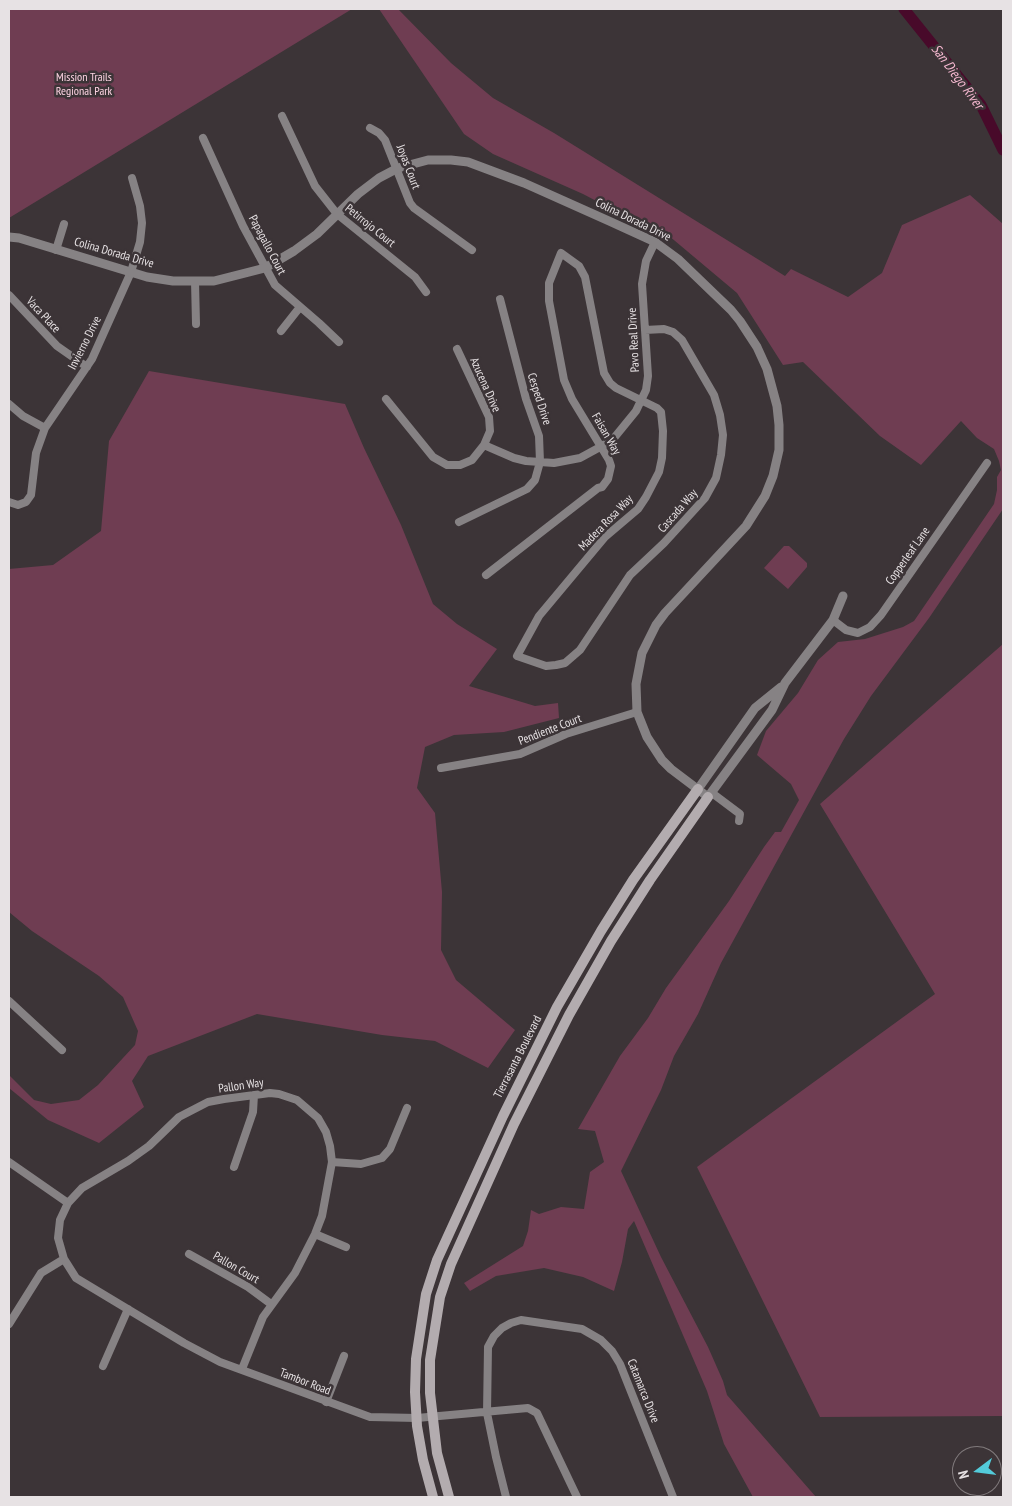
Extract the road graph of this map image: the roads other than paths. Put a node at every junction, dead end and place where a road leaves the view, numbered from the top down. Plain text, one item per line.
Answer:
1 (282, 116) dead end
2 (370, 128) dead end
3 (203, 138) dead end
4 (396, 169) junction
5 (132, 178) dead end
6 (337, 214) junction
7 (64, 224) dead end
8 (9, 237) edge
9 (654, 242) junction
10 (56, 250) junction
11 (472, 250) dead end
12 (561, 253) joint
13 (265, 268) junction
14 (131, 272) junction
15 (194, 282) junction
16 (426, 292) dead end
17 (9, 295) edge
18 (500, 299) dead end
19 (300, 307) junction
20 (196, 324) dead end
21 (281, 330) dead end
22 (645, 330) junction
23 (339, 342) dead end
24 (457, 348) dead end
25 (86, 367) junction
26 (386, 399) dead end
27 (642, 400) junction
28 (9, 404) edge
29 (46, 428) junction
30 (484, 445) junction
31 (602, 446) junction
32 (540, 462) junction
33 (987, 463) dead end
34 (9, 502) edge
35 (459, 522) dead end
36 (486, 575) dead end
37 (843, 596) dead end
38 (833, 620) junction
39 (518, 656) joint
40 (786, 683) junction
41 (637, 712) junction
42 (441, 768) dead end
43 (698, 789) junction
44 (710, 795) junction
45 (739, 821) dead end
46 (9, 1001) edge
47 (552, 1018) junction
48 (62, 1050) dead end
49 (541, 1070) junction
50 (254, 1096) junction
51 (407, 1108) dead end
52 (9, 1162) edge
53 (332, 1162) junction
54 (234, 1167) dead end
55 (68, 1203) junction
56 (315, 1234) junction
57 (346, 1247) dead end
58 (189, 1254) dead end
59 (64, 1259) junction
60 (271, 1304) junction
61 (128, 1309) junction
62 (9, 1324) edge
63 (344, 1356) dead end
64 (103, 1366) dead end
65 (242, 1369) junction
66 (326, 1402) junction
67 (487, 1413) junction
68 (431, 1416) junction
69 (417, 1418) junction
70 (433, 1497) edge
71 (449, 1497) edge
72 (506, 1497) edge
73 (577, 1497) edge
74 (673, 1497) edge

1 - 6 street, Petirrojo Court
2 - 4 street, Joyas Court
3 - 13 street, Papagallo Court
4 - 6 street, Colina Dorada Drive
4 - 9 street, Colina Dorada Drive
4 - 11 street, Joyas Court
5 - 14 street, Invierno Drive
6 - 13 street, Colina Dorada Drive
6 - 16 street, Petirrojo Court
7 - 10 street
8 - 10 street, Colina Dorada Drive
9 - 22 street, Pavo Real Drive
9 - 41 street, Colina Dorada Drive
10 - 14 street, Colina Dorada Drive
12 - 27 street, Madera Rosa Way
12 - 31 street, Faisan Way
13 - 15 street, Colina Dorada Drive
13 - 19 street, Papagallo Court
14 - 15 street, Colina Dorada Drive
14 - 25 street, Invierno Drive
15 - 20 street
17 - 25 street, Vaca Place
18 - 32 street, Cesped Drive
19 - 21 street
19 - 23 street, Papagallo Court
22 - 27 street, Pavo Real Drive
22 - 39 street, Cascada Way
24 - 30 street, Azucena Drive
25 - 29 street, Invierno Drive
26 - 30 street
27 - 31 street, Pavo Real Drive
27 - 39 street, Madera Rosa Way
28 - 29 street
29 - 34 street, Invierno Drive
30 - 32 street, Pavo Real Drive
31 - 32 street, Pavo Real Drive
31 - 36 street, Faisan Way
32 - 35 street, Cesped Drive
33 - 38 street, Copperleaf Lane
37 - 38 street, Tierrasanta Boulevard
38 - 40 street, Tierrasanta Boulevard
40 - 43 street, Tierrasanta Boulevard
40 - 44 street, Tierrasanta Boulevard
41 - 42 street, Pendiente Court
41 - 43 street, Colina Dorada Drive
43 - 44 street, Colina Dorada Drive
43 - 47 main road, Tierrasanta Boulevard
44 - 45 street
44 - 49 main road, Tierrasanta Boulevard
46 - 48 street
47 - 49 main road
47 - 69 main road, Tierrasanta Boulevard
49 - 68 main road, Tierrasanta Boulevard
50 - 53 street, Pallon Way
50 - 54 street
50 - 55 street, Pallon Way
51 - 53 street
52 - 55 street
53 - 56 street, Pallon Way
55 - 59 street, Tambor Road
56 - 57 street
56 - 60 street, Pallon Way
58 - 60 street, Pallon Court
59 - 61 street, Tambor Road
59 - 62 street
60 - 65 street, Pallon Way
61 - 64 street
61 - 65 street, Tambor Road
63 - 66 street
65 - 66 street, Tambor Road
66 - 69 street, Tambor Road
67 - 68 street, Tambor Road
67 - 72 street, Catamarca Drive
67 - 73 street, Tambor Road
67 - 74 street, Catamarca Drive
68 - 69 street, Tambor Road
68 - 71 main road, Tierrasanta Boulevard
69 - 70 main road, Tierrasanta Boulevard

